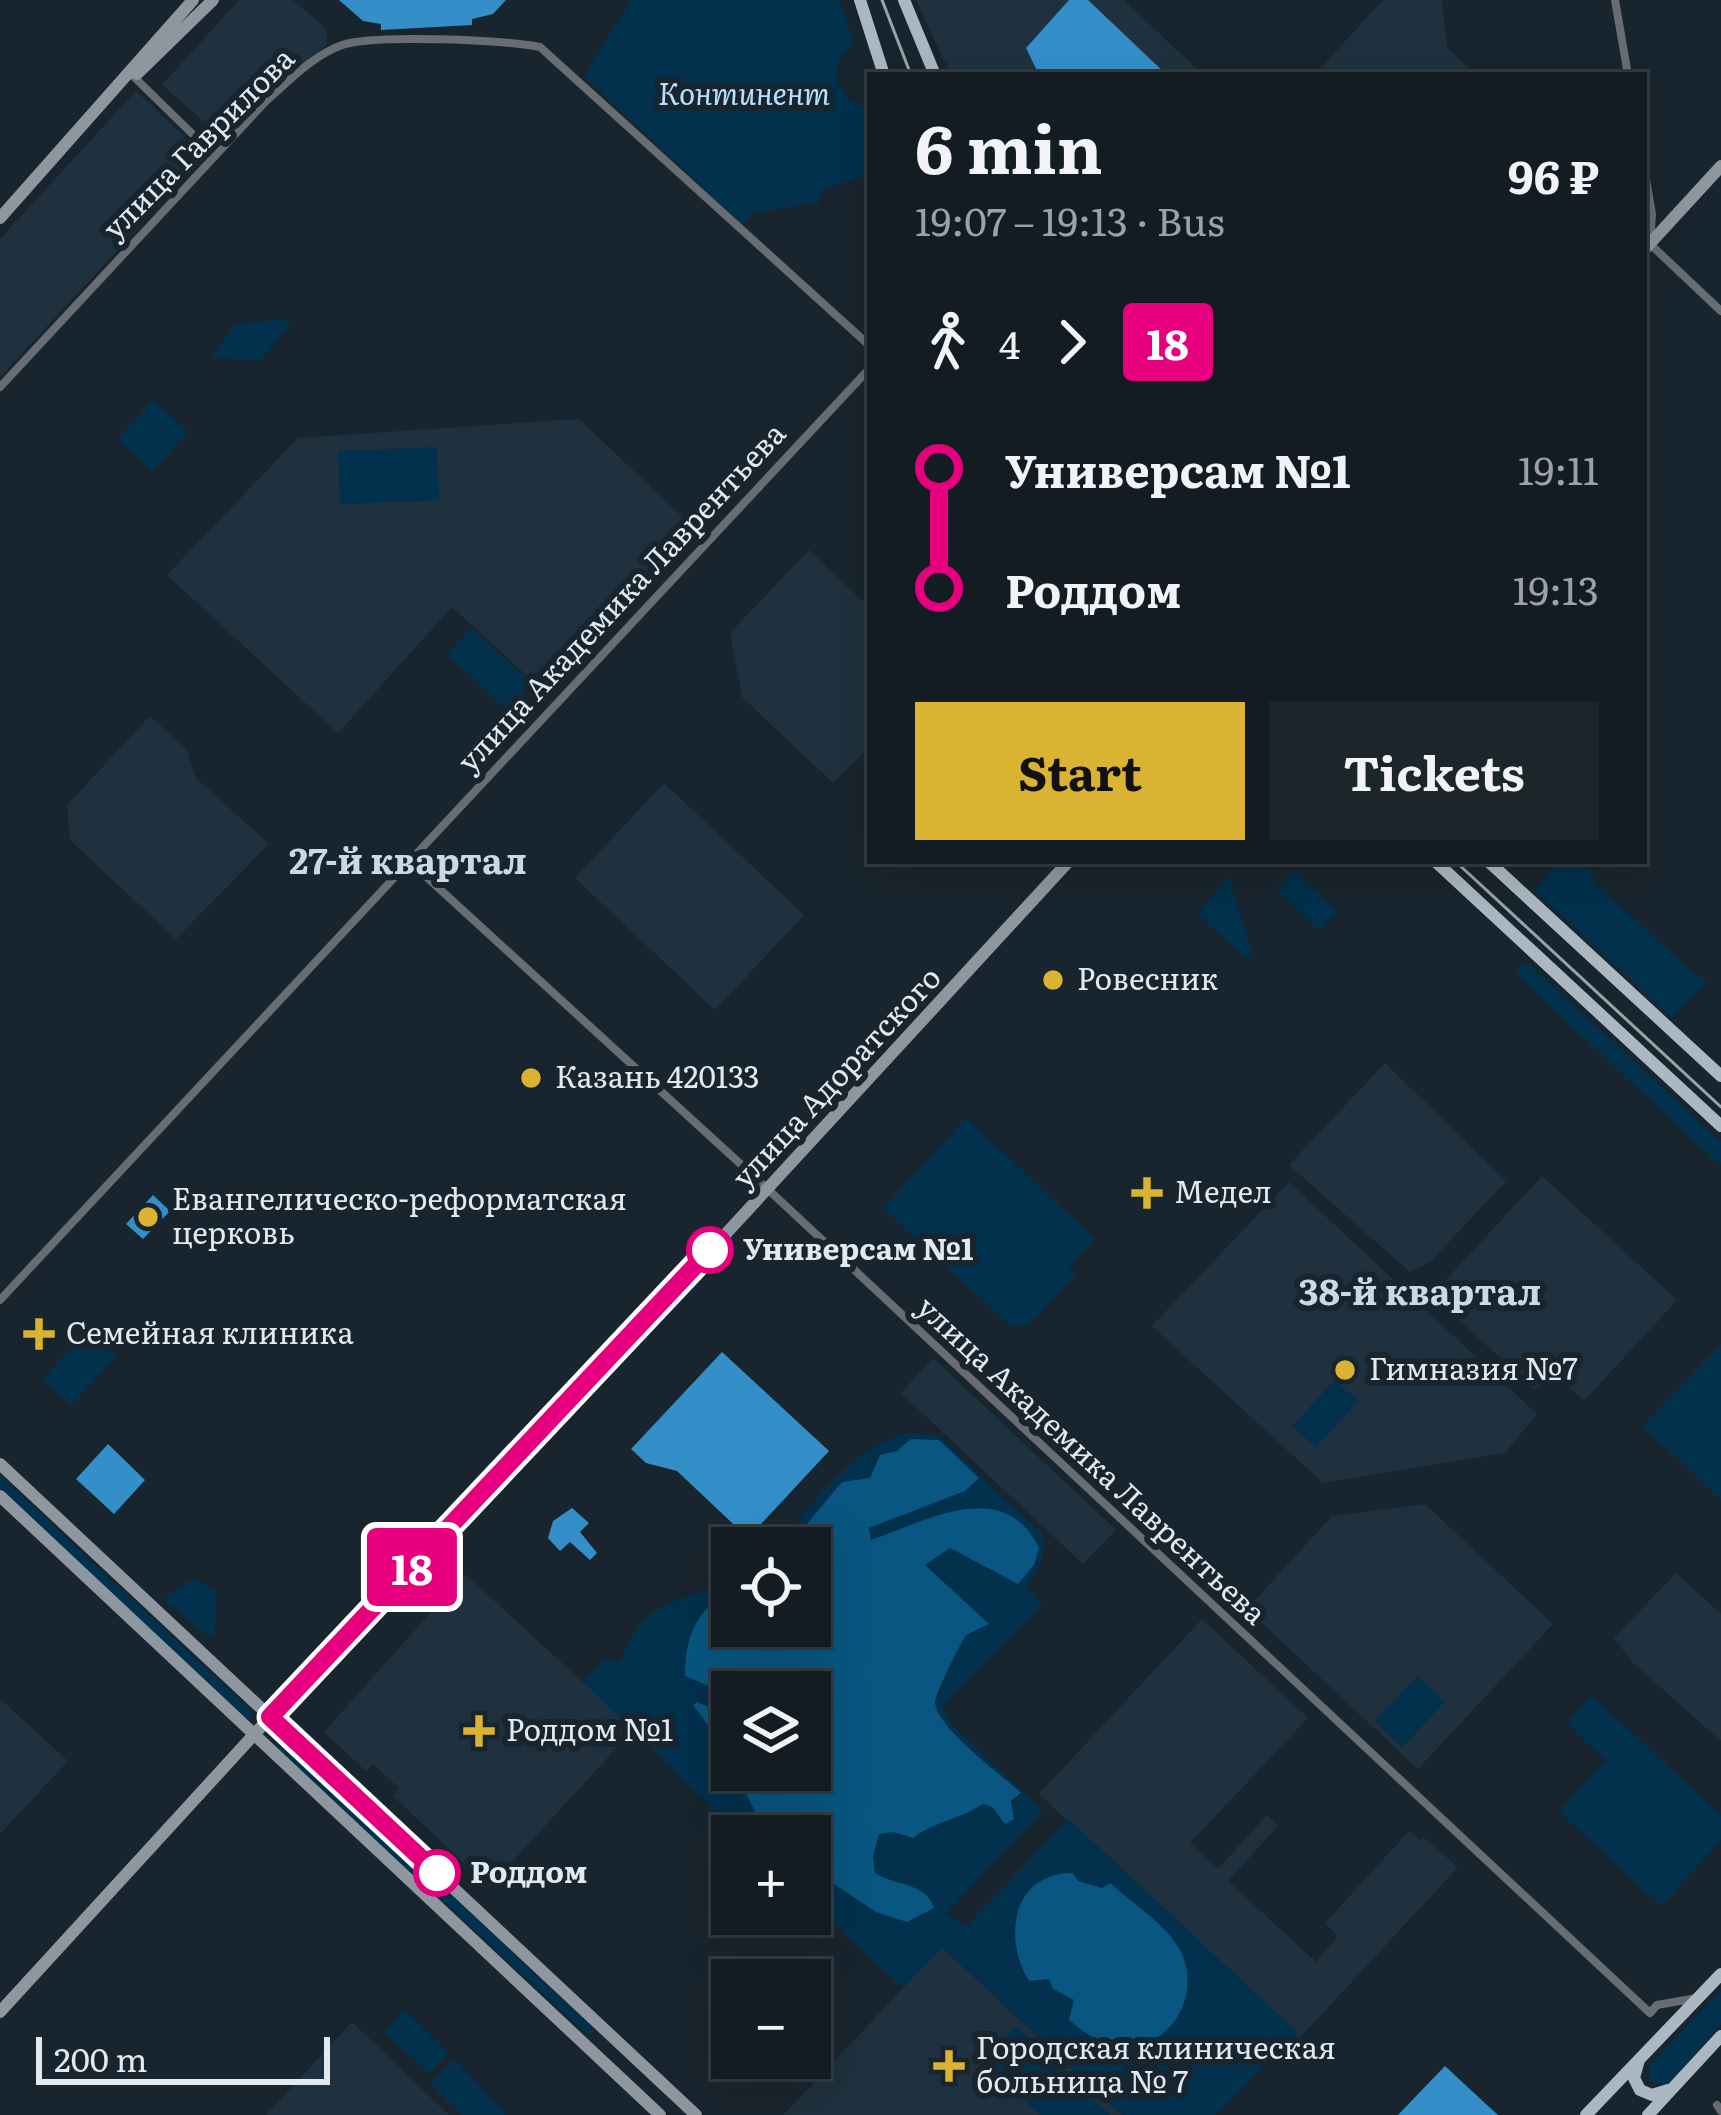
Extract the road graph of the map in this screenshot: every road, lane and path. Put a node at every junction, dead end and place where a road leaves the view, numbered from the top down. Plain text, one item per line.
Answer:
1 (191, 0) edge
2 (213, 0) edge
3 (860, 0) edge
4 (904, 0) edge
5 (1615, 0) edge
6 (883, 72) edge
7 (934, 72) edge
8 (1627, 72) edge
9 (134, 77) junction
10 (68, 143) junction
11 (215, 156) junction
12 (1721, 166) edge
13 (1647, 185) edge
14 (0, 218) edge
15 (1647, 247) edge
16 (1721, 311) edge
17 (867, 343) edge
18 (867, 371) edge
19 (0, 387) edge
20 (409, 861) junction
21 (1067, 864) edge
22 (1439, 864) edge
23 (1491, 864) edge
24 (1721, 1076) edge
25 (1721, 1126) edge
26 (767, 1188) junction
27 (0, 1300) edge
28 (0, 1464) edge
29 (0, 1496) edge
30 (270, 1717) junction
31 (254, 1736) junction
32 (443, 1879) junction
33 (427, 1897) junction
34 (1721, 1974) edge
35 (1697, 1998) junction
36 (0, 2012) edge
37 (602, 2027) junction
38 (1721, 2036) edge
39 (585, 2045) junction
40 (1641, 2055) junction
41 (1675, 2086) junction
42 (660, 2115) edge
43 (695, 2115) edge
44 (1586, 2115) edge
45 (1648, 2115) edge

1 - 10 main road
2 - 9 main road
3 - 6 main road
4 - 7 main road
5 - 8 street
9 - 10 main road
9 - 11 street
10 - 14 main road
11 - 17 street, улица Гаврилова
11 - 19 street, улица Гаврилова
12 - 15 main road
13 - 15 street
15 - 16 street
18 - 20 street, улица Академика Лаврентьева
20 - 26 street, улица Академика Лаврентьева
20 - 27 street, улица Академика Лаврентьева
21 - 26 main road, улица Адоратского
22 - 25 main road
23 - 24 main road
26 - 30 main road, улица Адоратского
26 - 35 street, улица Академика Лаврентьева
28 - 30 main road
29 - 31 main road
30 - 31 main road, улица Адоратского
30 - 32 main road
31 - 33 main road
31 - 36 main road, улица Адоратского
32 - 33 main road
32 - 37 main road
33 - 39 main road
34 - 35 main road
35 - 40 main road
37 - 39 main road
37 - 43 main road
38 - 41 main road
39 - 42 main road
40 - 41 main road
40 - 44 main road
41 - 45 main road

